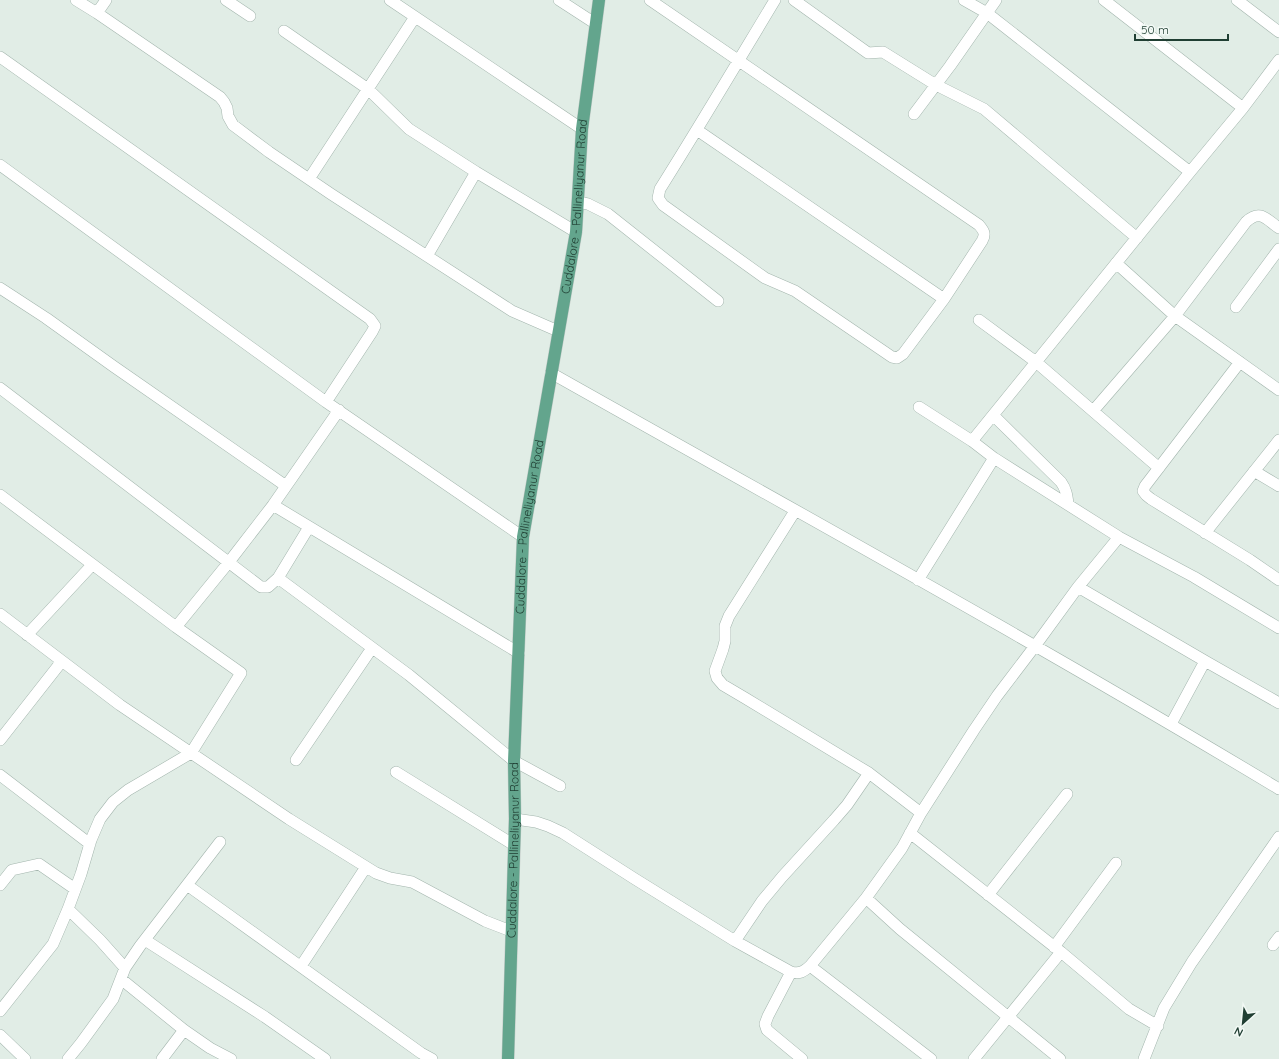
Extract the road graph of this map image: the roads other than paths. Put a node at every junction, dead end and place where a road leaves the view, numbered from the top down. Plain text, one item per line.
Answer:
1 (76, 0) edge
2 (106, 0) edge
3 (226, 0) edge
4 (390, 0) edge
5 (559, 0) edge
6 (599, 0) edge
7 (650, 0) edge
8 (775, 0) edge
9 (794, 0) edge
10 (964, 0) edge
11 (996, 0) edge
12 (1104, 0) edge
13 (1237, 0) edge
14 (97, 12) junction
15 (987, 13) junction
16 (250, 16) dead end
17 (415, 17) junction
18 (596, 24) junction
19 (284, 30) dead end
20 (1279, 32) edge
21 (0, 57) edge
22 (1279, 60) edge
23 (739, 61) junction
24 (936, 85) junction
25 (368, 90) junction
26 (1243, 108) junction
27 (914, 114) dead end
28 (582, 129) junction
29 (697, 130) junction
30 (0, 165) edge
31 (476, 172) junction
32 (1190, 172) junction
33 (309, 179) junction
34 (578, 202) junction
35 (1279, 228) edge
36 (576, 232) junction
37 (1137, 238) junction
38 (1279, 249) edge
39 (427, 256) junction
40 (1116, 263) junction
41 (0, 288) edge
42 (944, 299) junction
43 (718, 301) dead end
44 (1236, 308) dead end
45 (1175, 316) junction
46 (980, 320) dead end
47 (558, 331) junction
48 (1036, 362) junction
49 (1240, 362) junction
50 (551, 373) junction
51 (0, 388) edge
52 (1279, 390) edge
53 (326, 402) junction
54 (919, 407) dead end
55 (339, 410) junction
56 (1093, 411) junction
57 (993, 415) junction
58 (1279, 440) edge
59 (972, 441) junction
60 (994, 458) junction
61 (1159, 468) junction
62 (1254, 471) junction
63 (286, 486) junction
64 (1279, 486) edge
65 (0, 495) edge
66 (1068, 504) junction
67 (273, 505) junction
68 (795, 511) junction
69 (309, 527) junction
70 (1205, 532) junction
71 (1119, 536) junction
72 (523, 537) junction
73 (229, 562) junction
74 (92, 564) junction
75 (278, 578) junction
76 (918, 580) junction
77 (1279, 580) edge
78 (1078, 587) junction
79 (0, 614) edge
80 (176, 627) junction
81 (1279, 628) edge
82 (27, 635) junction
83 (1035, 646) junction
84 (372, 648) junction
85 (519, 653) junction
86 (62, 661) junction
87 (1206, 661) junction
88 (1279, 703) edge
89 (1171, 724) junction
90 (0, 740) edge
91 (190, 753) junction
92 (296, 760) dead end
93 (514, 761) junction
94 (396, 772) dead end
95 (869, 773) junction
96 (0, 775) edge
97 (560, 786) dead end
98 (1279, 789) edge
99 (1067, 794) dead end
100 (921, 813) junction
101 (515, 819) junction
102 (910, 833) junction
103 (1279, 837) edge
104 (220, 842) dead end
105 (90, 844) junction
106 (514, 845) junction
107 (1116, 863) dead end
108 (366, 867) junction
109 (0, 885) edge
110 (187, 885) junction
111 (75, 889) junction
112 (988, 895) junction
113 (866, 898) junction
114 (68, 909) junction
115 (511, 931) junction
116 (145, 940) junction
117 (734, 941) junction
118 (1057, 950) junction
119 (301, 966) junction
120 (810, 966) junction
121 (125, 968) junction
122 (791, 972) junction
123 (121, 979) junction
124 (0, 1011) edge
125 (1009, 1017) junction
126 (1158, 1026) junction
127 (184, 1030) junction
128 (0, 1035) edge
129 (25, 1059) edge
130 (68, 1059) edge
131 (162, 1059) edge
132 (231, 1059) edge
133 (325, 1059) edge
134 (432, 1059) edge
135 (508, 1059) edge
136 (802, 1059) edge
137 (931, 1059) edge
138 (974, 1059) edge
139 (1060, 1059) edge
140 (1144, 1059) edge

1 - 14 street
2 - 14 street
3 - 16 street
4 - 17 street
5 - 18 street
6 - 18 main road, Cuddalore - Pallineliyanur Road
7 - 23 street
8 - 23 street
9 - 24 street
10 - 15 street
11 - 15 street
12 - 26 street
13 - 20 street
14 - 33 street
15 - 24 street
15 - 32 street
17 - 25 street
17 - 28 street
18 - 28 main road, Cuddalore - Pallineliyanur Road
19 - 25 street
21 - 53 street
22 - 26 street
23 - 29 street
23 - 42 street
24 - 27 street
24 - 37 street
25 - 31 street
25 - 33 street
26 - 32 street
28 - 34 main road, Cuddalore - Pallineliyanur Road
29 - 42 street
29 - 42 street
30 - 53 street
31 - 36 street
31 - 39 street
32 - 37 street
33 - 39 street
34 - 36 main road, Cuddalore - Pallineliyanur Road
34 - 43 street
35 - 45 street
36 - 47 main road, Cuddalore - Pallineliyanur Road
37 - 40 street
38 - 44 street
39 - 47 street
40 - 45 street
40 - 48 street
41 - 63 street
45 - 49 street
45 - 56 street
46 - 48 street
47 - 50 main road, Cuddalore - Pallineliyanur Road
48 - 56 street
48 - 57 street
49 - 52 street
49 - 61 street
50 - 68 street
50 - 72 main road, Cuddalore - Pallineliyanur Road
51 - 73 street
53 - 55 street
54 - 59 street
55 - 63 street
55 - 72 street
56 - 61 street
57 - 59 street
57 - 66 street
58 - 62 street
59 - 60 street
60 - 66 street
60 - 76 street
61 - 70 street
62 - 64 street
62 - 70 street
63 - 67 street
65 - 74 street
66 - 71 street
67 - 69 street
67 - 73 street
68 - 76 street
68 - 95 street
69 - 75 street
69 - 85 street
70 - 77 street
71 - 78 street
71 - 81 street
72 - 85 main road, Cuddalore - Pallineliyanur Road
73 - 75 street
73 - 80 street
74 - 80 street
74 - 82 street
75 - 84 street
76 - 83 street
78 - 83 street
78 - 87 street
79 - 82 street
80 - 91 street
82 - 86 street
83 - 89 street
83 - 100 street
84 - 92 street
84 - 93 street
85 - 93 main road, Cuddalore - Pallineliyanur Road
86 - 90 street
86 - 91 street
87 - 88 street
87 - 89 street
89 - 98 street
91 - 105 street
91 - 108 street
93 - 97 street
93 - 101 main road, Cuddalore - Pallineliyanur Road
94 - 106 street
95 - 100 street
95 - 117 street
96 - 105 street
99 - 112 street
100 - 102 street
101 - 106 main road, Cuddalore - Pallineliyanur Road
101 - 117 street
102 - 112 street
102 - 113 street
103 - 126 street
104 - 110 street
105 - 111 street
106 - 115 main road, Cuddalore - Pallineliyanur Road
107 - 118 street
108 - 115 street
108 - 119 street
109 - 111 street
110 - 116 street
110 - 119 street
111 - 114 street
112 - 118 street
113 - 120 street
113 - 125 street
114 - 121 street
114 - 124 street
115 - 135 main road, Cuddalore - Pallineliyanur Road
116 - 121 street
116 - 133 street
117 - 122 street
118 - 125 street
118 - 126 street
119 - 134 street
120 - 122 street
120 - 137 street
121 - 123 street
122 - 136 street
123 - 127 street
123 - 130 street
125 - 138 street
125 - 139 street
126 - 140 street
127 - 131 street
127 - 132 street
128 - 129 street

